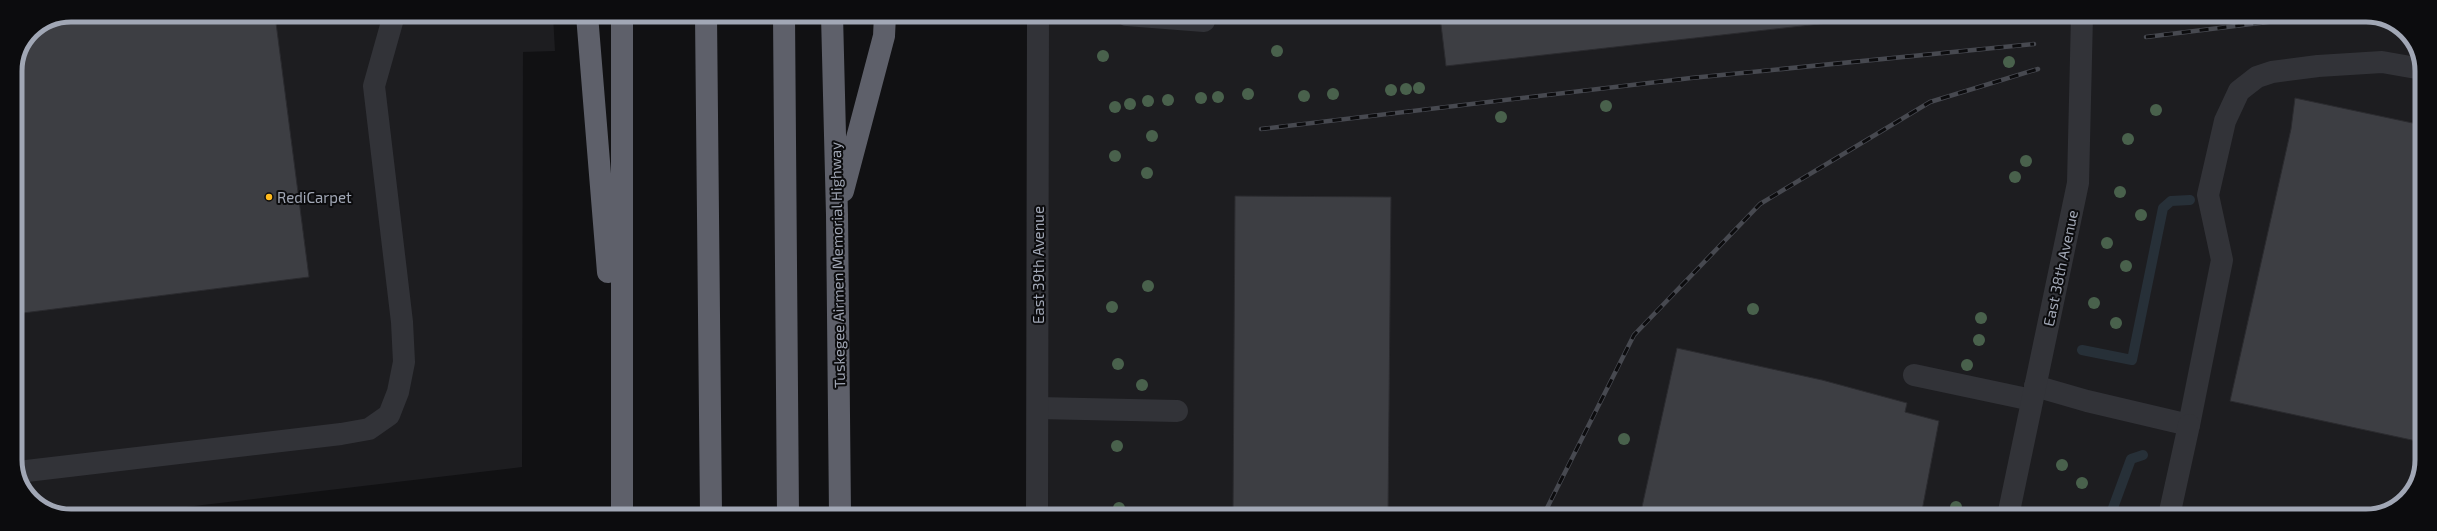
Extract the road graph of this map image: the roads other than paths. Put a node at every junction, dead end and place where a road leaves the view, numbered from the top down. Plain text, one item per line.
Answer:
1 (392, 22) edge
2 (588, 22) edge
3 (622, 22) edge
4 (706, 22) edge
5 (784, 22) edge
6 (832, 22) edge
7 (885, 22) edge
8 (1038, 22) edge
9 (2082, 22) edge
10 (2415, 69) edge
11 (837, 215) junction
12 (1914, 375) dead end
13 (2034, 393) junction
14 (1038, 408) junction
15 (1177, 411) dead end
16 (2189, 425) junction
17 (23, 471) edge
18 (622, 475) junction
19 (622, 509) edge
20 (711, 509) edge
21 (788, 509) edge
22 (840, 509) edge
23 (1037, 509) edge
24 (2009, 509) edge
25 (2171, 509) edge

1 - 17 street
2 - 18 highway
3 - 18 highway
4 - 20 highway
5 - 21 highway
6 - 11 highway, Tuskegee Airmen Memorial Highway
7 - 11 highway
8 - 14 street, East 39th Avenue
9 - 13 street, East 38th Avenue
10 - 16 street
11 - 22 highway, Tuskegee Airmen Memorial Highway
12 - 13 street
13 - 16 street
13 - 24 street, East 38th Avenue
14 - 15 street
14 - 23 street, East 39th Avenue
16 - 25 street
18 - 19 highway

